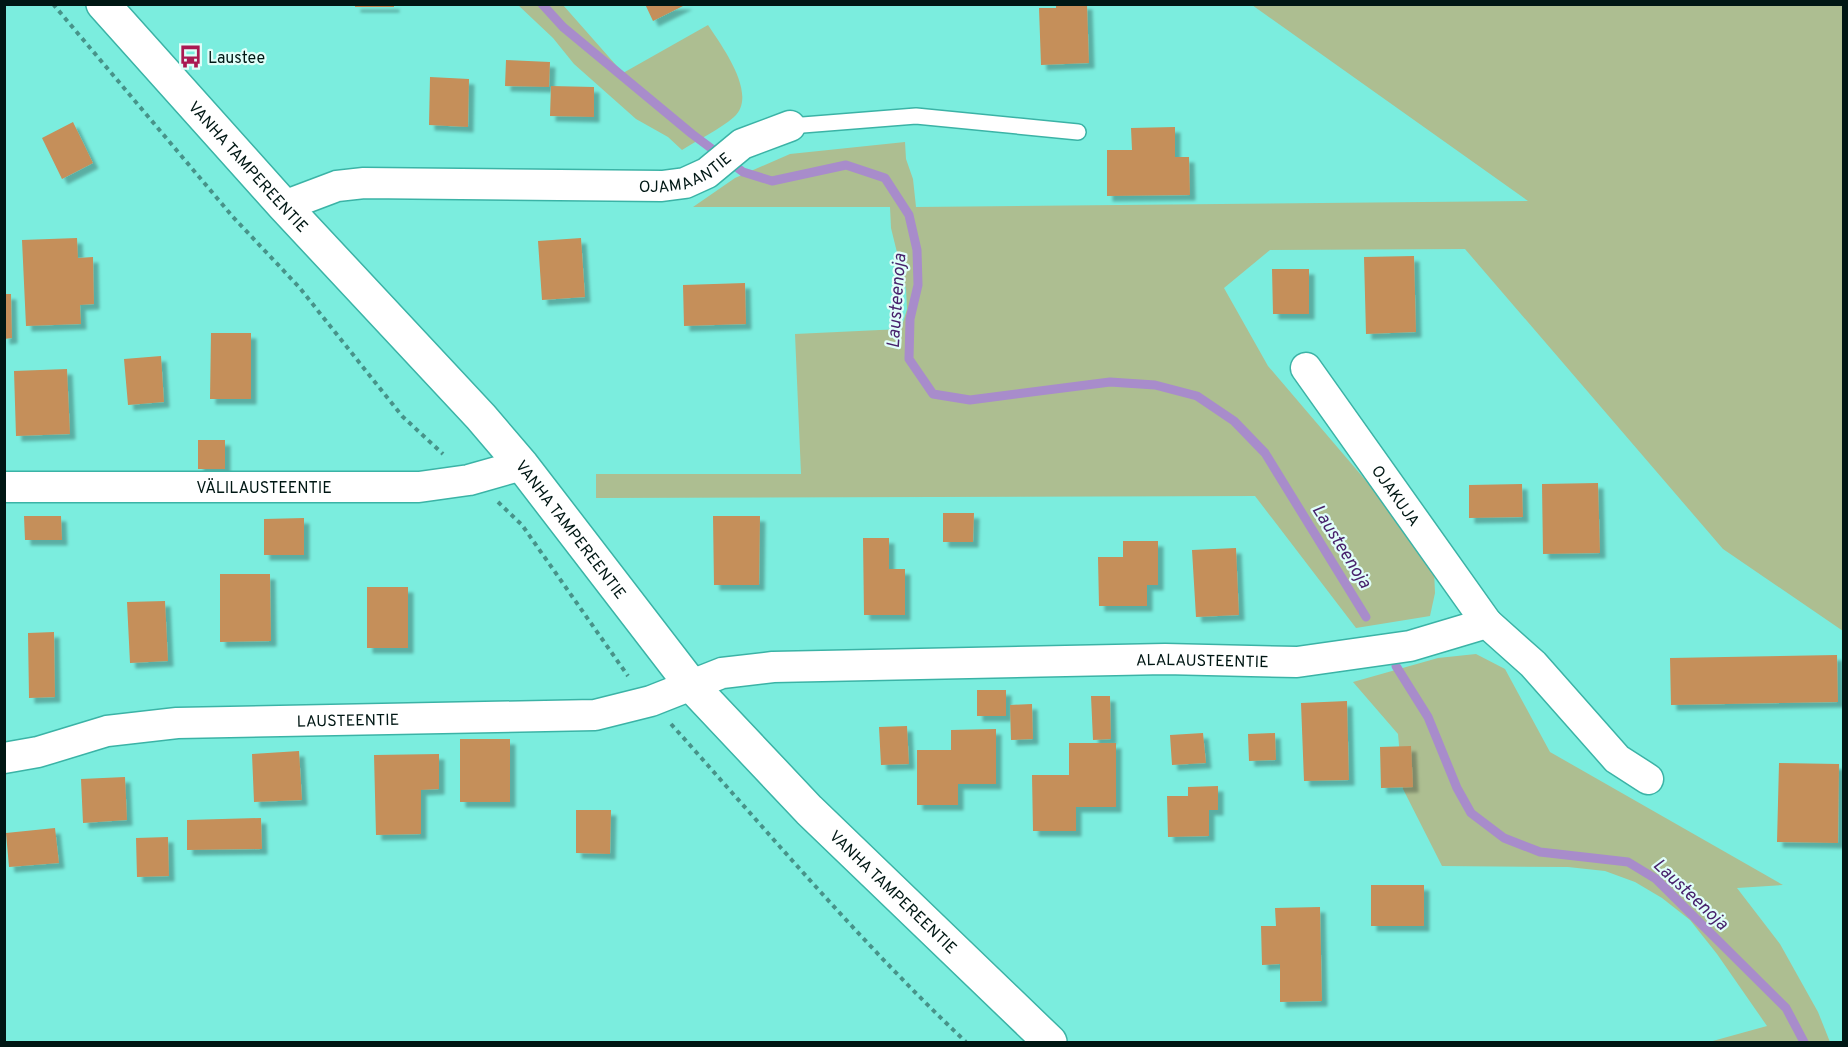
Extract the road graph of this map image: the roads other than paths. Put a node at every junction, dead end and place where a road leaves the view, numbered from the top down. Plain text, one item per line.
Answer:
1 (103, 4) edge
2 (789, 126) joint
3 (1078, 132) dead end
4 (284, 206) junction
5 (1306, 368) dead end
6 (522, 465) junction
7 (4, 487) edge
8 (1487, 623) junction
9 (692, 686) junction
10 (4, 758) edge
11 (1648, 779) dead end
12 (1050, 1042) edge

1 - 4 main road, VANHA TAMPEREENTIE
2 - 3 lane, OJAMAANTIE
2 - 4 street, OJAMAANTIE
4 - 6 main road, VANHA TAMPEREENTIE
5 - 8 street, OJAKUJA
6 - 7 street, VÄLILAUSTEENTIE
6 - 9 main road, VANHA TAMPEREENTIE
8 - 9 street, ALALAUSTEENTIE
8 - 11 street
9 - 10 street, LAUSTEENTIE
9 - 12 main road, VANHA TAMPEREENTIE

